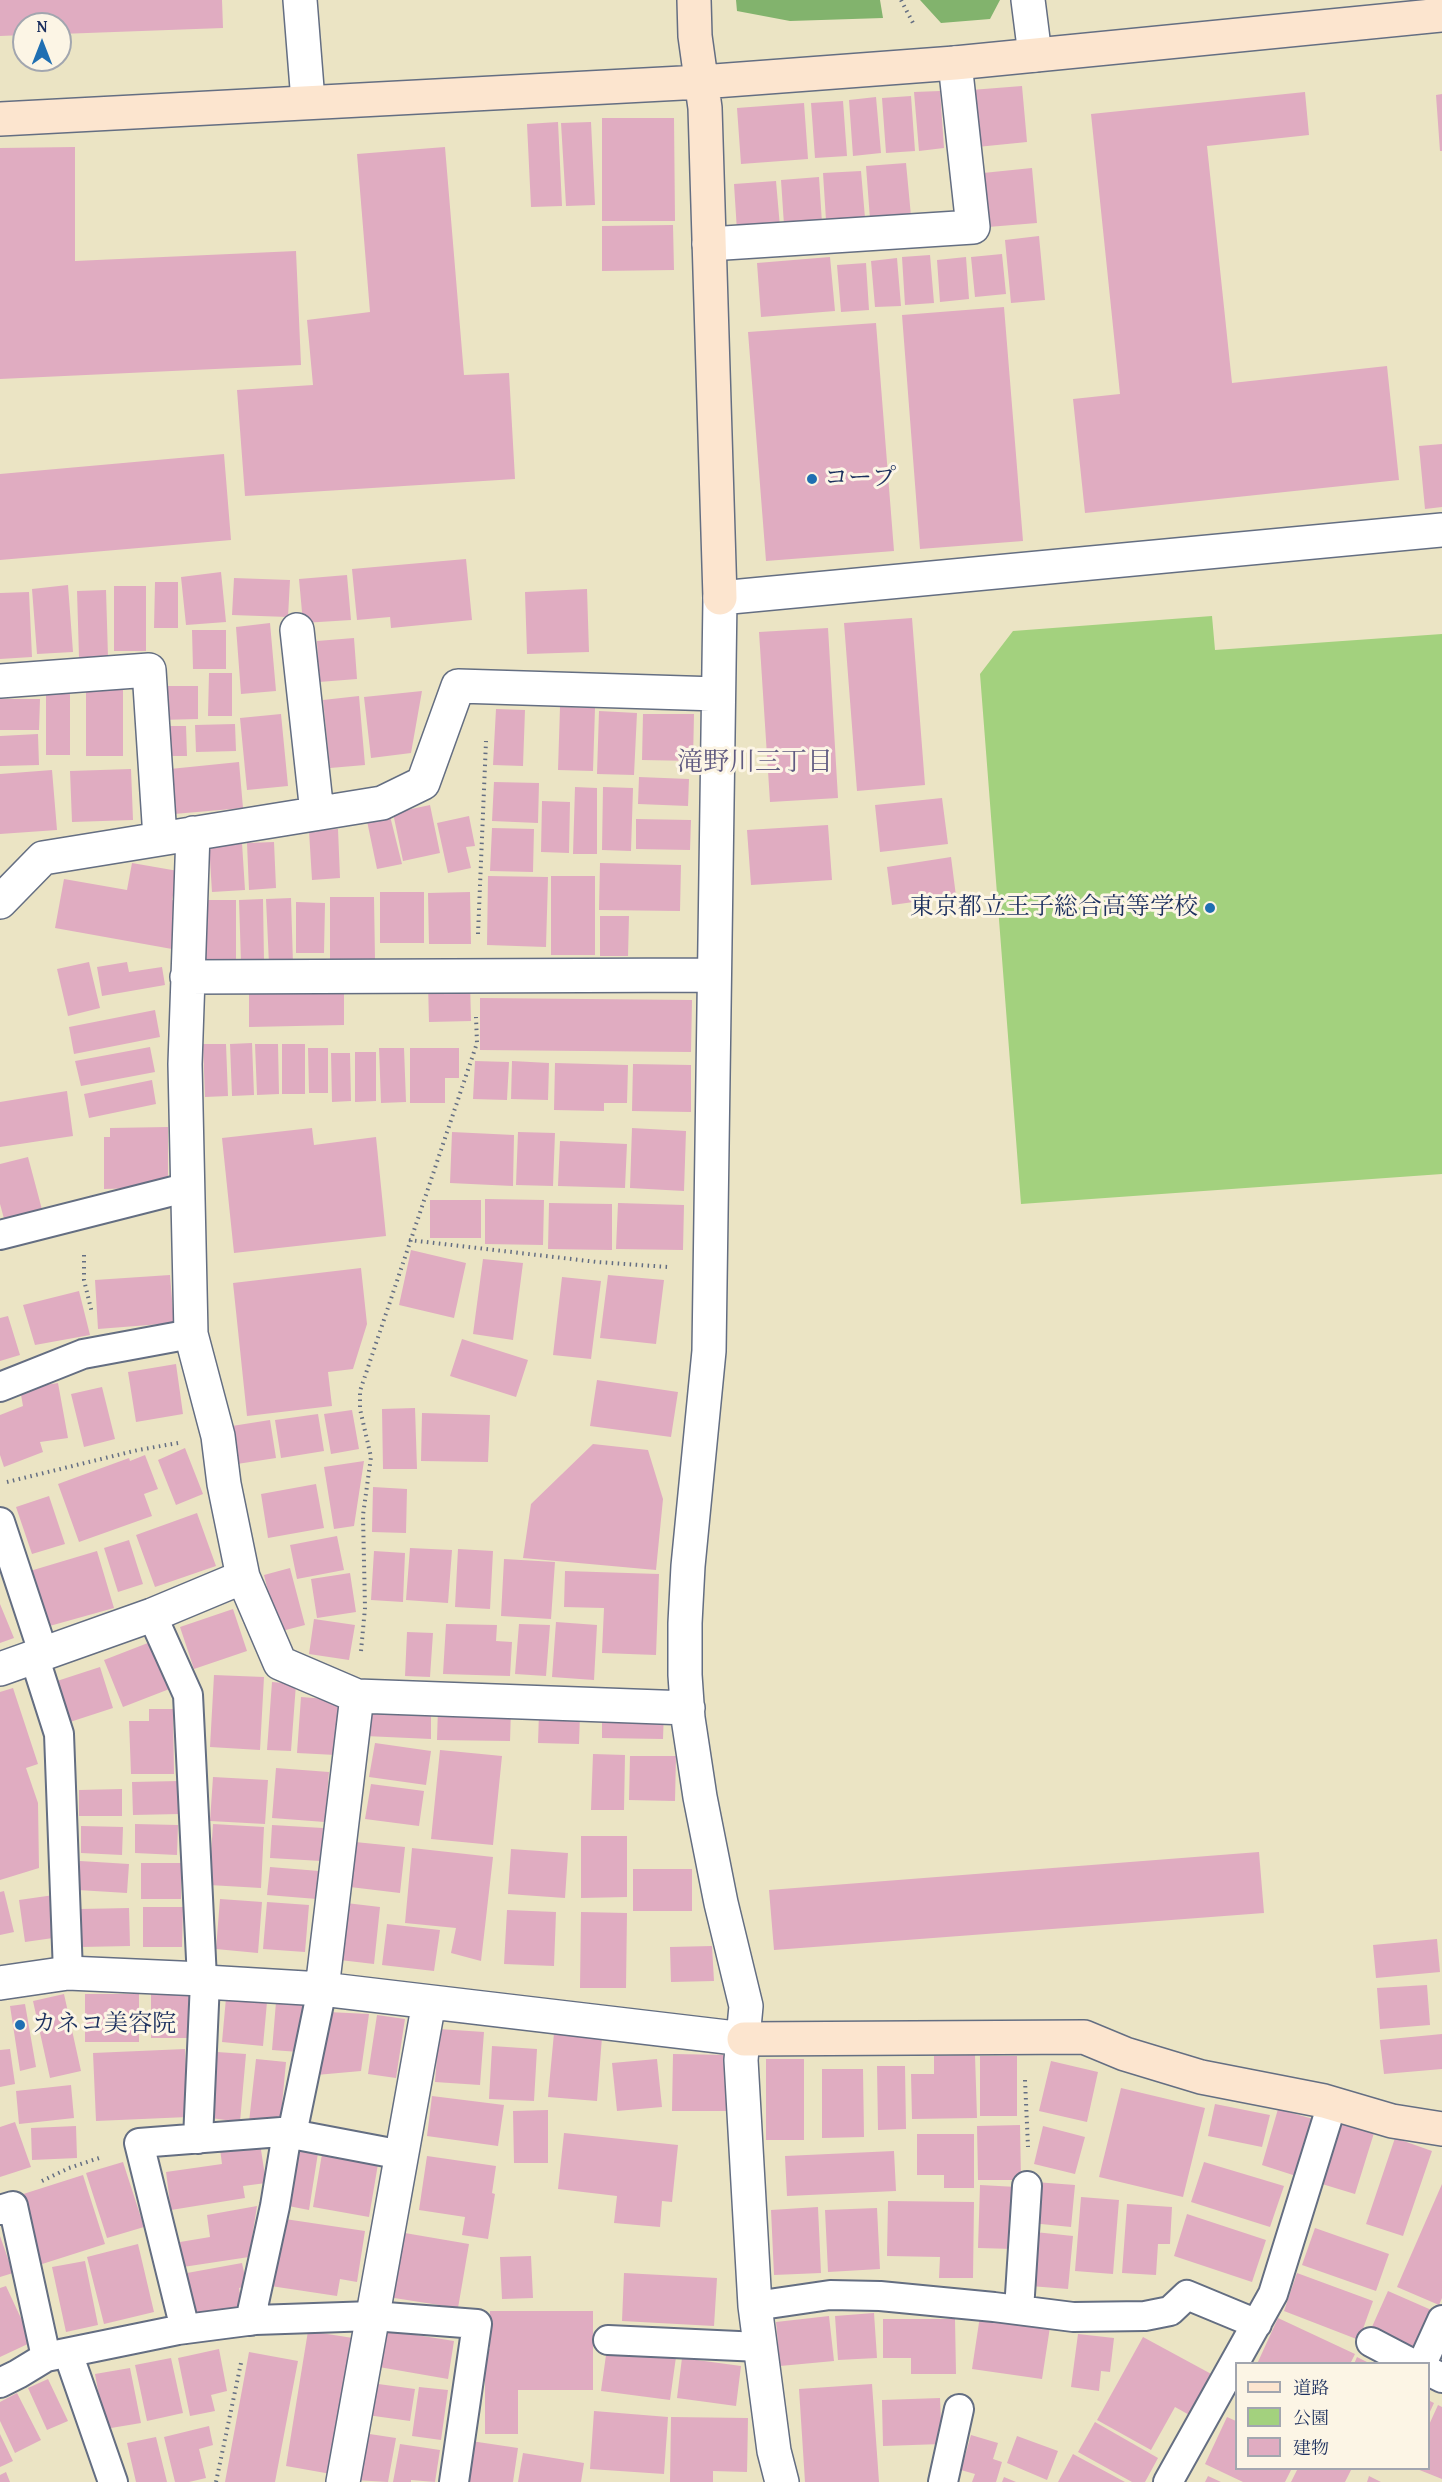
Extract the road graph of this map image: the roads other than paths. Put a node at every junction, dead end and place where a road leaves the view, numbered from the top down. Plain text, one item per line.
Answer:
1 (300, 0) edge
2 (694, 0) edge
3 (1028, 0) edge
4 (1442, 15) edge
5 (1035, 55) junction
6 (955, 63) junction
7 (701, 82) junction
8 (308, 101) junction
9 (0, 118) edge
10 (709, 244) junction
11 (1442, 530) edge
12 (720, 598) junction
13 (297, 630) dead end
14 (0, 681) edge
15 (718, 694) junction
16 (317, 813) junction
17 (193, 834) junction
18 (160, 838) junction
19 (0, 902) edge
20 (714, 975) junction
21 (187, 976) junction
22 (189, 1187) junction
23 (0, 1235) edge
24 (191, 1335) junction
25 (0, 1387) edge
26 (0, 1522) edge
27 (243, 1577) junction
28 (152, 1615) junction
29 (38, 1654) junction
30 (0, 1669) edge
31 (357, 1696) junction
32 (688, 1708) junction
33 (68, 1973) junction
34 (203, 1980) junction
35 (0, 1983) edge
36 (322, 1989) junction
37 (429, 2002) junction
38 (744, 2039) junction
39 (1332, 2104) junction
40 (1442, 2129) edge
41 (289, 2134) junction
42 (198, 2139) junction
43 (402, 2155) junction
44 (1027, 2186) road end
45 (6, 2208) edge
46 (755, 2306) junction
47 (1019, 2310) junction
48 (373, 2316) junction
49 (1442, 2320) edge
50 (250, 2321) junction
51 (1257, 2324) junction
52 (185, 2329) junction
53 (608, 2340) dead end
54 (1371, 2342) dead end
55 (760, 2347) junction
56 (57, 2355) junction
57 (1236, 2362) edge
58 (1409, 2362) edge
59 (1423, 2362) edge
60 (1235, 2363) edge
61 (0, 2383) edge
62 (959, 2409) dead end
63 (113, 2482) edge
64 (343, 2482) edge
65 (453, 2482) edge
66 (782, 2482) edge
67 (943, 2482) edge
68 (1168, 2482) edge

1 - 8 street
2 - 7 street
3 - 5 street
4 - 5 street
5 - 6 street
6 - 7 street
6 - 10 street
7 - 8 street
7 - 10 street
8 - 9 street
10 - 12 street
11 - 12 street
12 - 15 street
13 - 16 street
14 - 18 street
15 - 16 street
15 - 20 street
16 - 17 street
17 - 18 street
17 - 21 street
18 - 19 street
20 - 21 street
20 - 32 street
21 - 22 street
22 - 23 lane
22 - 24 street
24 - 25 lane
24 - 27 street
26 - 29 lane
27 - 28 street
27 - 31 street
28 - 29 street
28 - 34 lane
29 - 30 street
29 - 33 lane
31 - 32 street
31 - 36 street
32 - 38 street
33 - 34 street
33 - 35 street
34 - 36 street
34 - 42 lane
36 - 37 street
36 - 41 lane
37 - 38 street
37 - 43 street
38 - 39 street
38 - 46 street
39 - 40 street
39 - 51 lane
41 - 42 lane
41 - 43 lane
41 - 50 lane
42 - 52 lane
43 - 48 street
44 - 47 lane
45 - 56 lane
46 - 47 lane
46 - 55 street
47 - 51 lane
48 - 50 lane
48 - 64 street
48 - 65 lane
49 - 59 lane
50 - 52 lane
51 - 57 lane
52 - 56 lane
53 - 55 lane
54 - 58 lane
55 - 66 street
56 - 61 lane
56 - 63 lane
60 - 68 lane
62 - 67 lane

